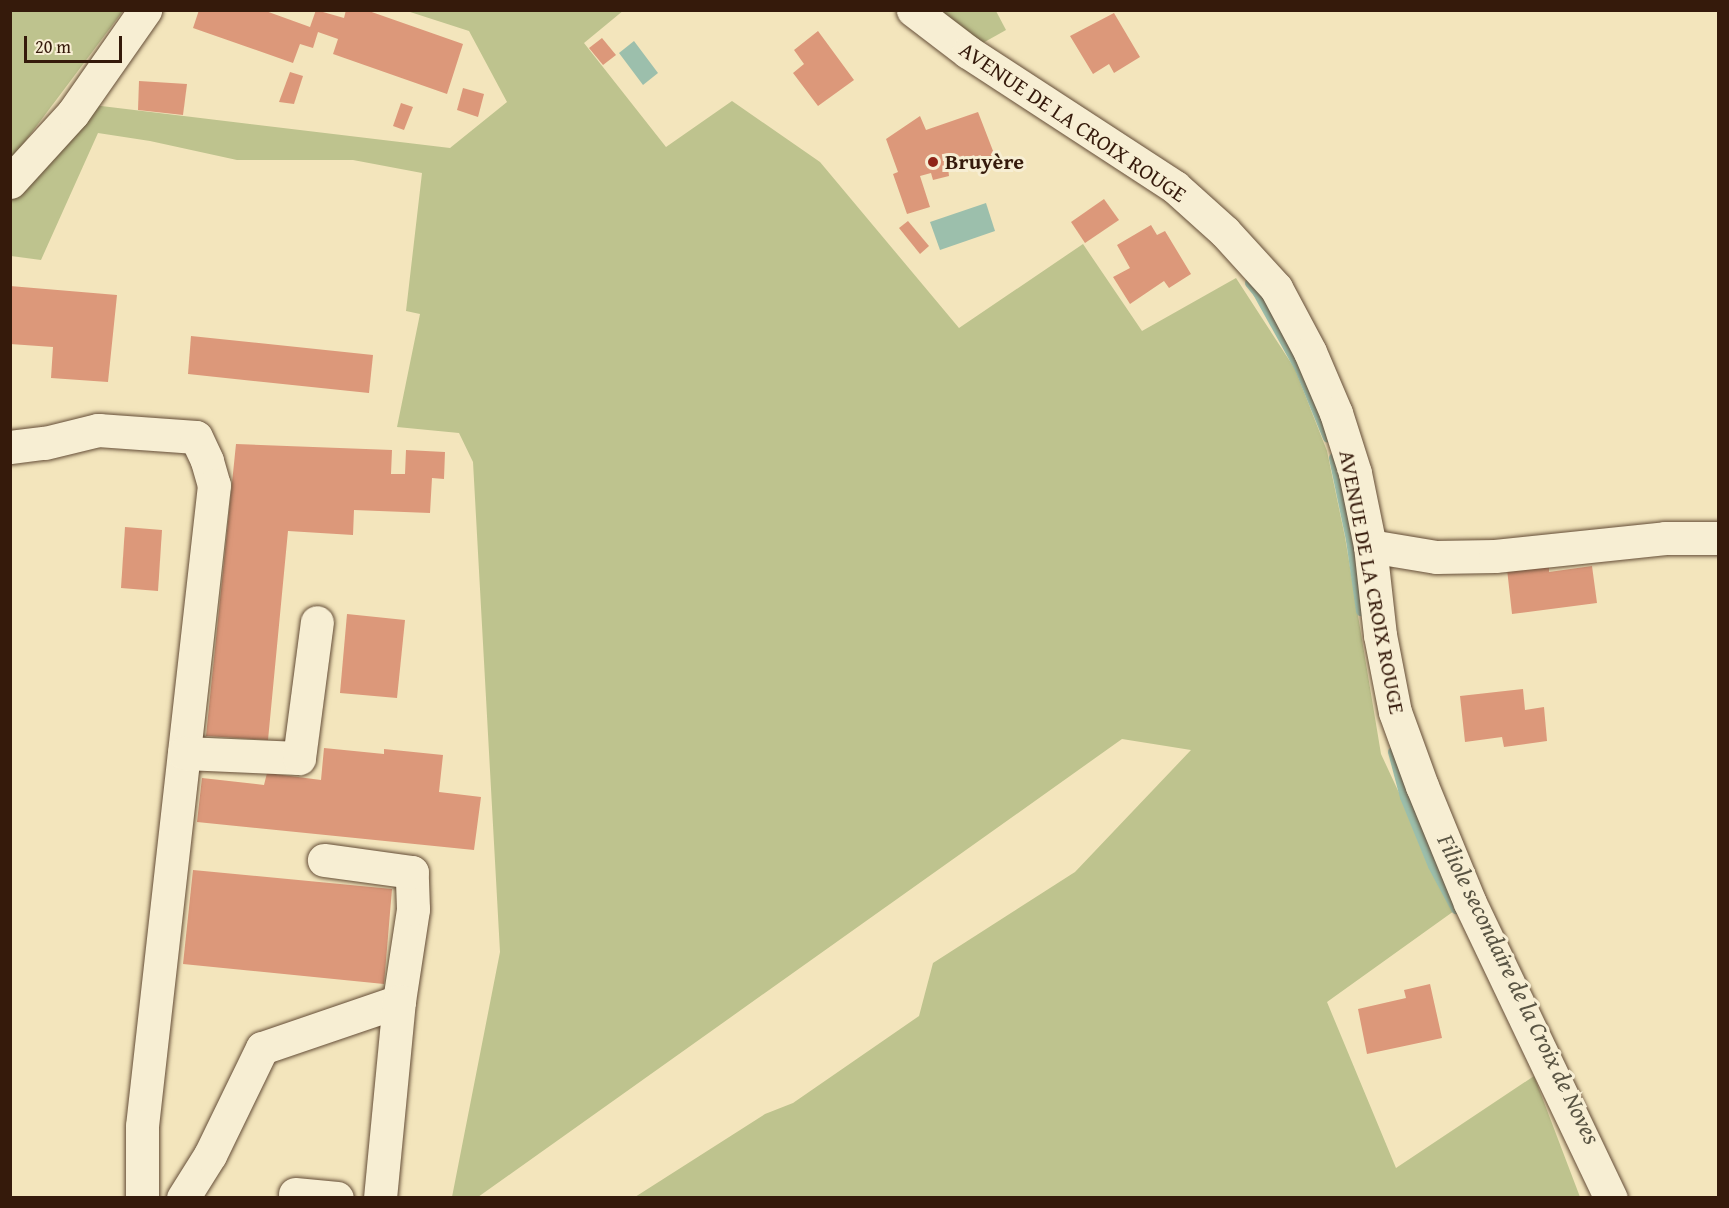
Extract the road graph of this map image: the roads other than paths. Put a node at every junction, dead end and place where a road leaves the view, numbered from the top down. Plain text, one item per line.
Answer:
1 (145, 10) edge
2 (913, 10) edge
3 (10, 182) edge
4 (10, 447) edge
5 (1719, 538) edge
6 (1370, 546) junction
7 (317, 622) dead end
8 (184, 753) junction
9 (324, 860) dead end
10 (399, 1002) junction
11 (295, 1194) dead end
12 (142, 1197) edge
13 (183, 1197) edge
14 (337, 1197) edge
15 (380, 1197) edge
16 (1611, 1197) edge

1 - 3 street
2 - 6 street, AVENUE DE LA CROIX ROUGE
4 - 8 street
5 - 6 street
6 - 16 street, AVENUE DE LA CROIX ROUGE
7 - 8 street
8 - 12 street
9 - 10 street
10 - 13 street
10 - 15 street
11 - 14 street

